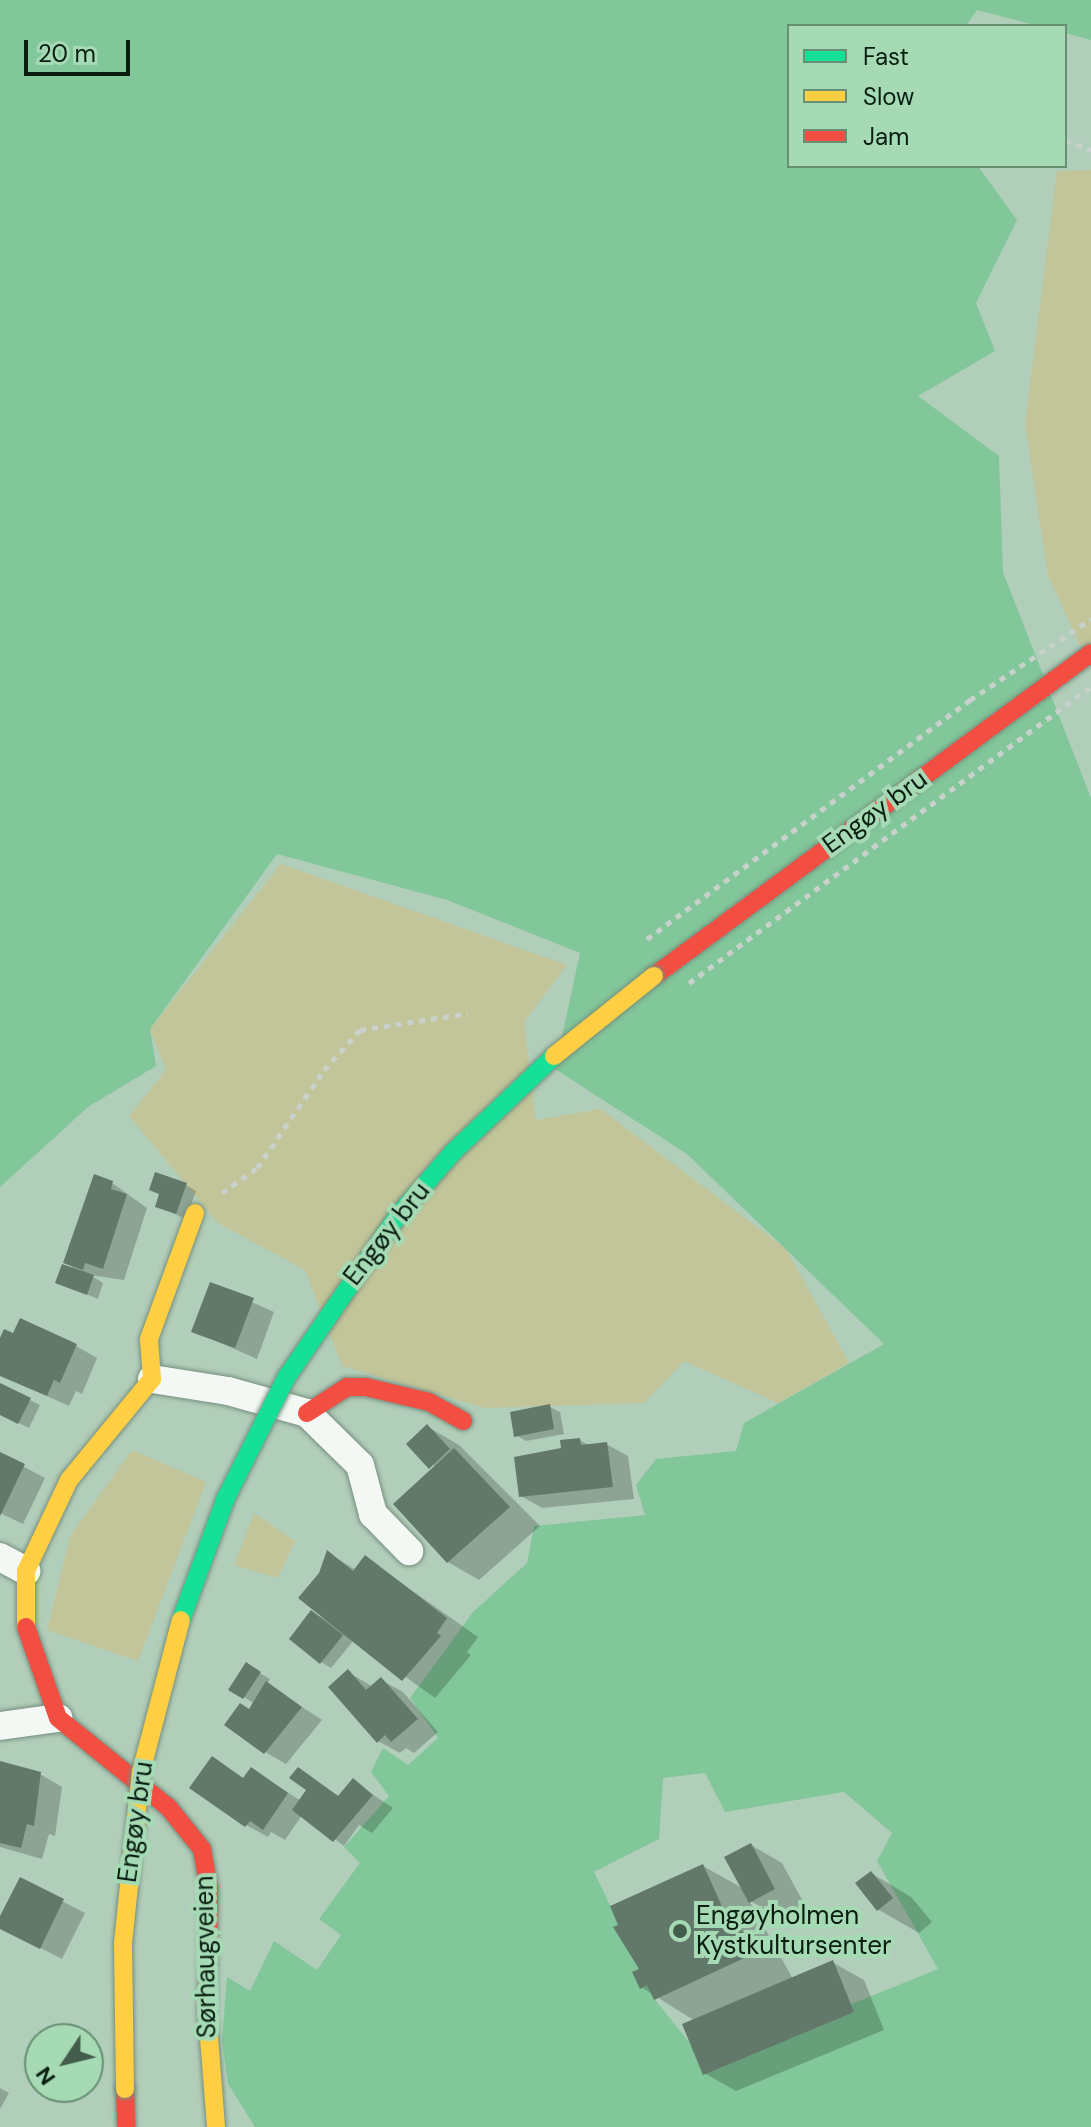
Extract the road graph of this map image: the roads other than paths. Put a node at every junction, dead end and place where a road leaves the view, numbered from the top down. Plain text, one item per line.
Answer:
1 (1091, 653) edge
2 (195, 1213) road end
3 (152, 1379) junction
4 (307, 1413) junction
5 (463, 1421) dead end
6 (409, 1551) dead end
7 (0, 1557) edge
8 (26, 1571) junction
9 (58, 1718) junction
10 (0, 1726) edge
11 (126, 2127) edge
12 (216, 2127) edge

1 - 11 main road, Engøy bru, bridge
2 - 3 main road
3 - 4 street
3 - 8 main road, Sørhaugveien
4 - 5 main road
4 - 6 street
7 - 8 street
8 - 9 main road, Sørhaugveien
9 - 10 street
9 - 12 main road, Sørhaugveien

